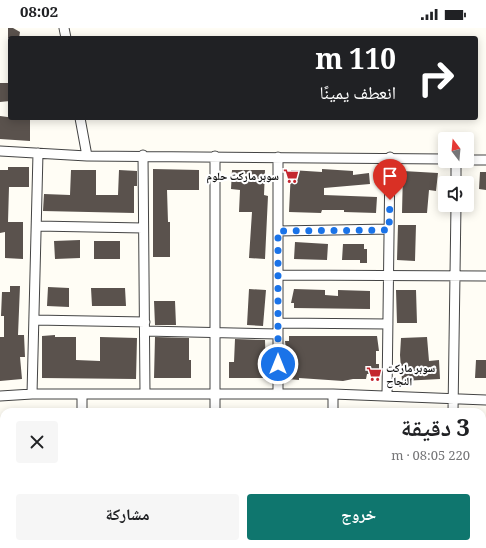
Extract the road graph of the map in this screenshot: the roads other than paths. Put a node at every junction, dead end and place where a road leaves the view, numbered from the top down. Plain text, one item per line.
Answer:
1 (80, 120) edge
2 (0, 151) edge
3 (38, 153) junction
4 (143, 155) junction
5 (87, 156) junction
6 (215, 156) junction
7 (278, 157) junction
8 (390, 157) junction
9 (438, 159) edge
10 (474, 160) edge
11 (486, 160) edge
12 (456, 212) edge
13 (37, 226) junction
14 (144, 228) junction
15 (389, 230) junction
16 (278, 231) junction
17 (278, 275) junction
18 (455, 276) junction
19 (486, 276) edge
20 (388, 277) junction
21 (34, 320) junction
22 (278, 323) junction
23 (388, 324) junction
24 (145, 326) junction
25 (215, 332) junction
26 (278, 334) junction
27 (145, 393) junction
28 (32, 394) junction
29 (215, 394) junction
30 (278, 394) junction
31 (332, 394) junction
32 (82, 395) junction
33 (386, 395) junction
34 (0, 396) edge
35 (453, 400) junction
36 (486, 400) edge
37 (82, 408) edge
38 (215, 408) edge
39 (332, 408) edge
40 (453, 408) edge

1 - 5 street
2 - 3 street
3 - 5 street
3 - 13 street
4 - 5 street
4 - 6 street
4 - 14 street
6 - 7 street
6 - 25 street
7 - 8 street
7 - 16 street
8 - 9 street
8 - 15 street
10 - 11 street
12 - 18 street
13 - 14 street
13 - 21 street
14 - 24 street
15 - 16 street
15 - 20 street
16 - 17 street
17 - 20 street
17 - 22 street
18 - 19 street
18 - 20 street
18 - 35 street
20 - 23 street
21 - 24 street
21 - 28 street
22 - 23 street
22 - 26 street
23 - 33 street
24 - 25 street
24 - 27 street
25 - 26 street
25 - 29 street
26 - 30 street
27 - 29 street
27 - 32 street
28 - 32 street
28 - 34 street
29 - 30 street
29 - 38 street
30 - 31 street
31 - 33 street
31 - 39 street
32 - 37 street
33 - 35 street
35 - 36 street
35 - 40 street

